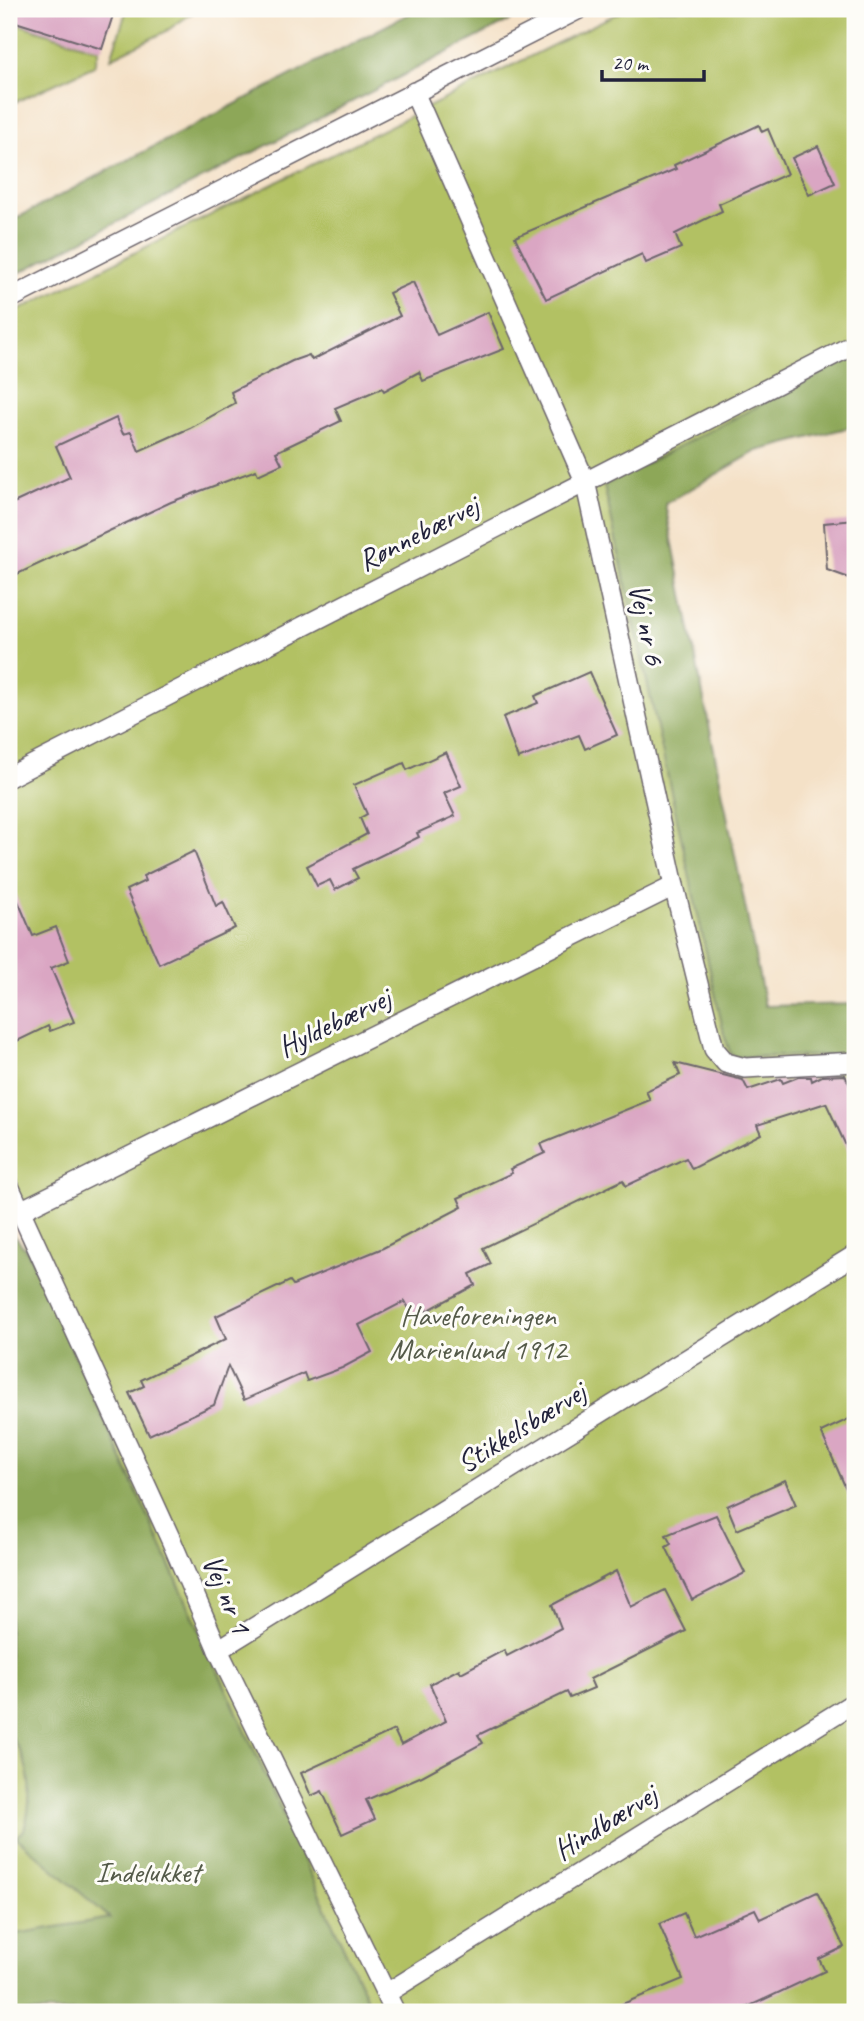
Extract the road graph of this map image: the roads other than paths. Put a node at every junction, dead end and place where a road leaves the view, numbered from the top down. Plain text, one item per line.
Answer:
1 (579, 9) edge
2 (414, 92) junction
3 (9, 299) edge
4 (855, 344) edge
5 (585, 481) junction
6 (9, 777) edge
7 (674, 886) junction
8 (855, 1062) edge
9 (13, 1197) edge
10 (855, 1255) edge
11 (218, 1650) junction
12 (855, 1702) edge
13 (387, 1993) junction
14 (395, 2012) edge

1 - 2 lane
2 - 3 lane
2 - 5 lane, Vej nr 6
4 - 5 lane, Rønnebærvej
5 - 6 lane, Rønnebærvej
5 - 7 lane, Vej nr 6
7 - 8 lane, Vej nr 6
7 - 9 lane, Hyldebærvej
9 - 11 lane, Vej nr 1
10 - 11 lane, Stikkelsbærvej
11 - 13 lane, Vej nr 1
12 - 13 lane, Hindbærvej
13 - 14 lane, Vej nr 1

